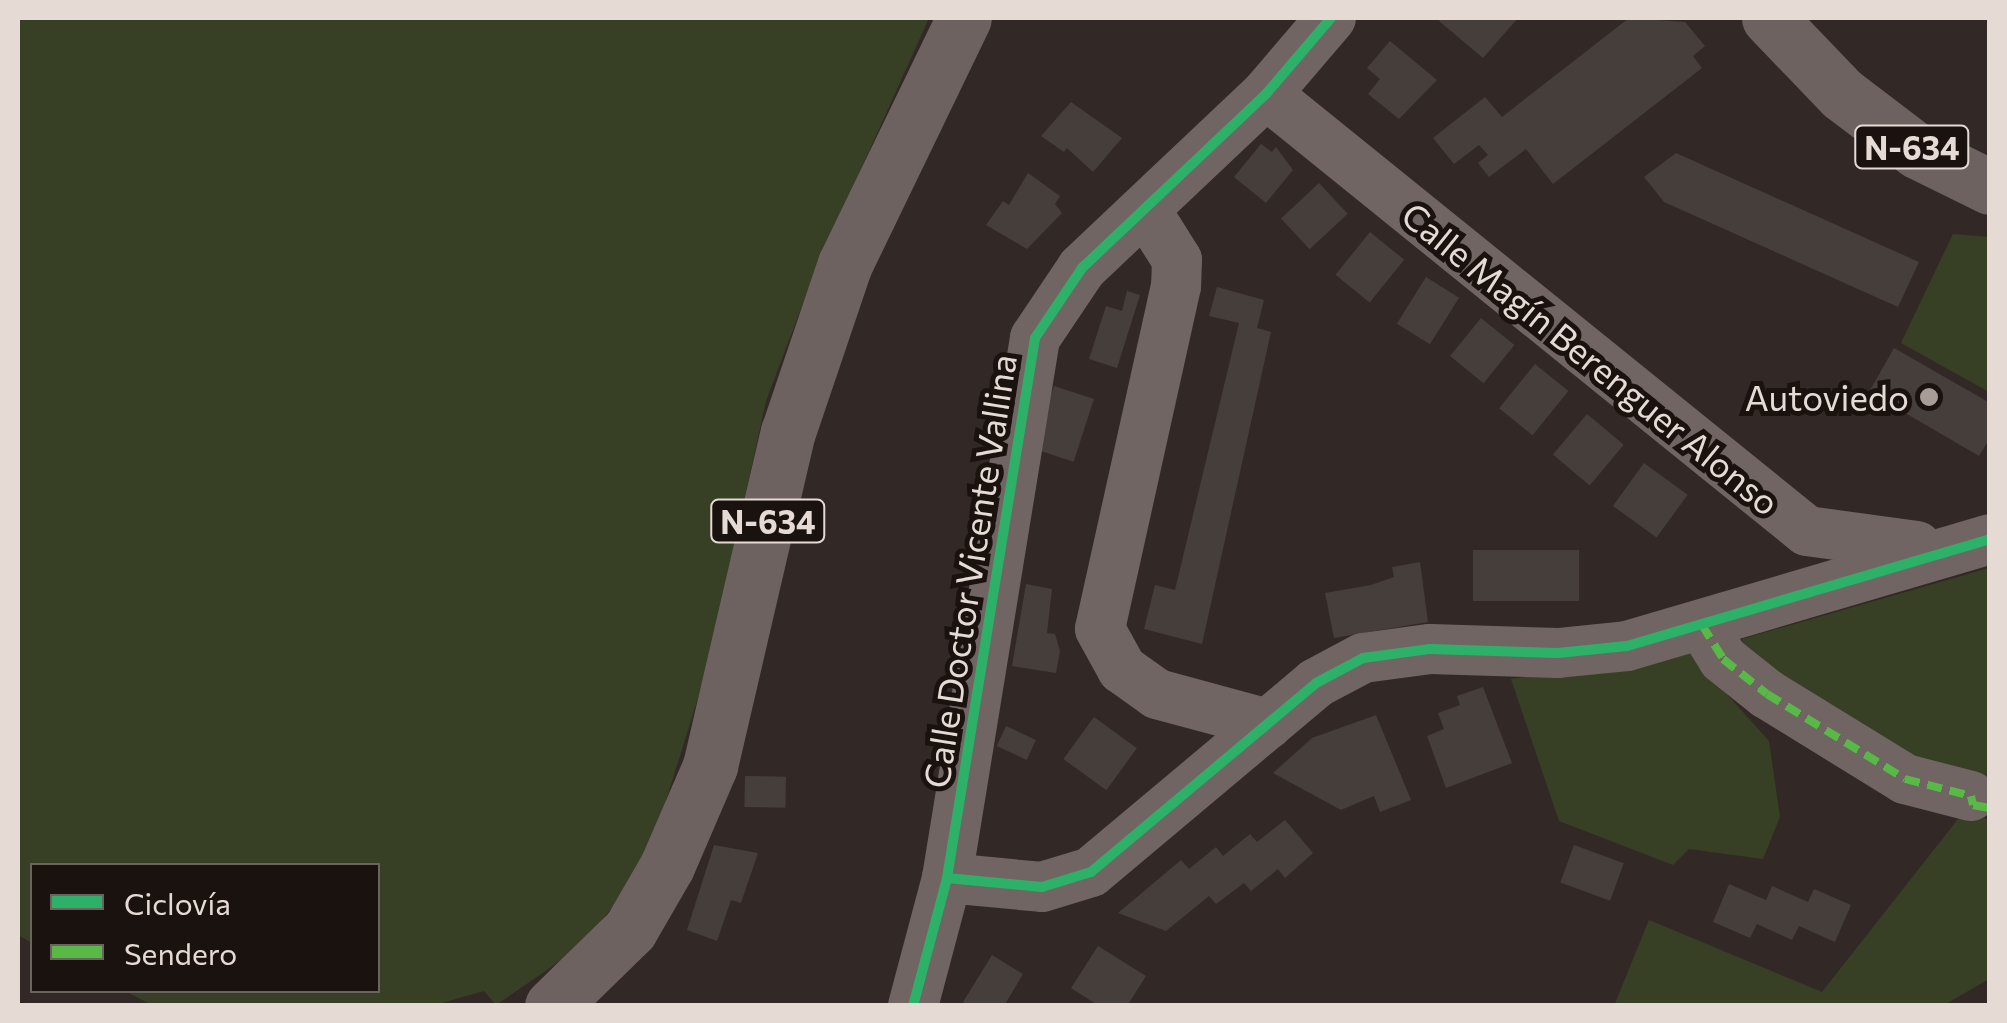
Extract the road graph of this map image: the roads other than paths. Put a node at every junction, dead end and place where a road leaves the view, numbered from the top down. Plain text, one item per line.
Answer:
1 (964, 18) edge
2 (1331, 18) edge
3 (1769, 18) edge
4 (1266, 94) junction
5 (1990, 187) edge
6 (1146, 208) junction
7 (1807, 532) junction
8 (1968, 543) edge
9 (1812, 590) junction
10 (1702, 625) junction
11 (1268, 724) junction
12 (1971, 796) dead end
13 (947, 878) junction
14 (552, 1006) edge
15 (914, 1006) edge

1 - 14 highway, N-634
2 - 4 street, Calle Doctor Vicente Vallina
3 - 5 highway, N-634
4 - 6 street, Calle Doctor Vicente Vallina
4 - 7 street, Calle Magín Berenguer Alonso
6 - 11 street
6 - 13 street, Calle Doctor Vicente Vallina
7 - 8 street, Calle Magín Berenguer Alonso
7 - 9 street
8 - 9 street
9 - 10 street
10 - 11 street
10 - 12 street
11 - 13 street
13 - 15 street, Calle Doctor Vicente Vallina

